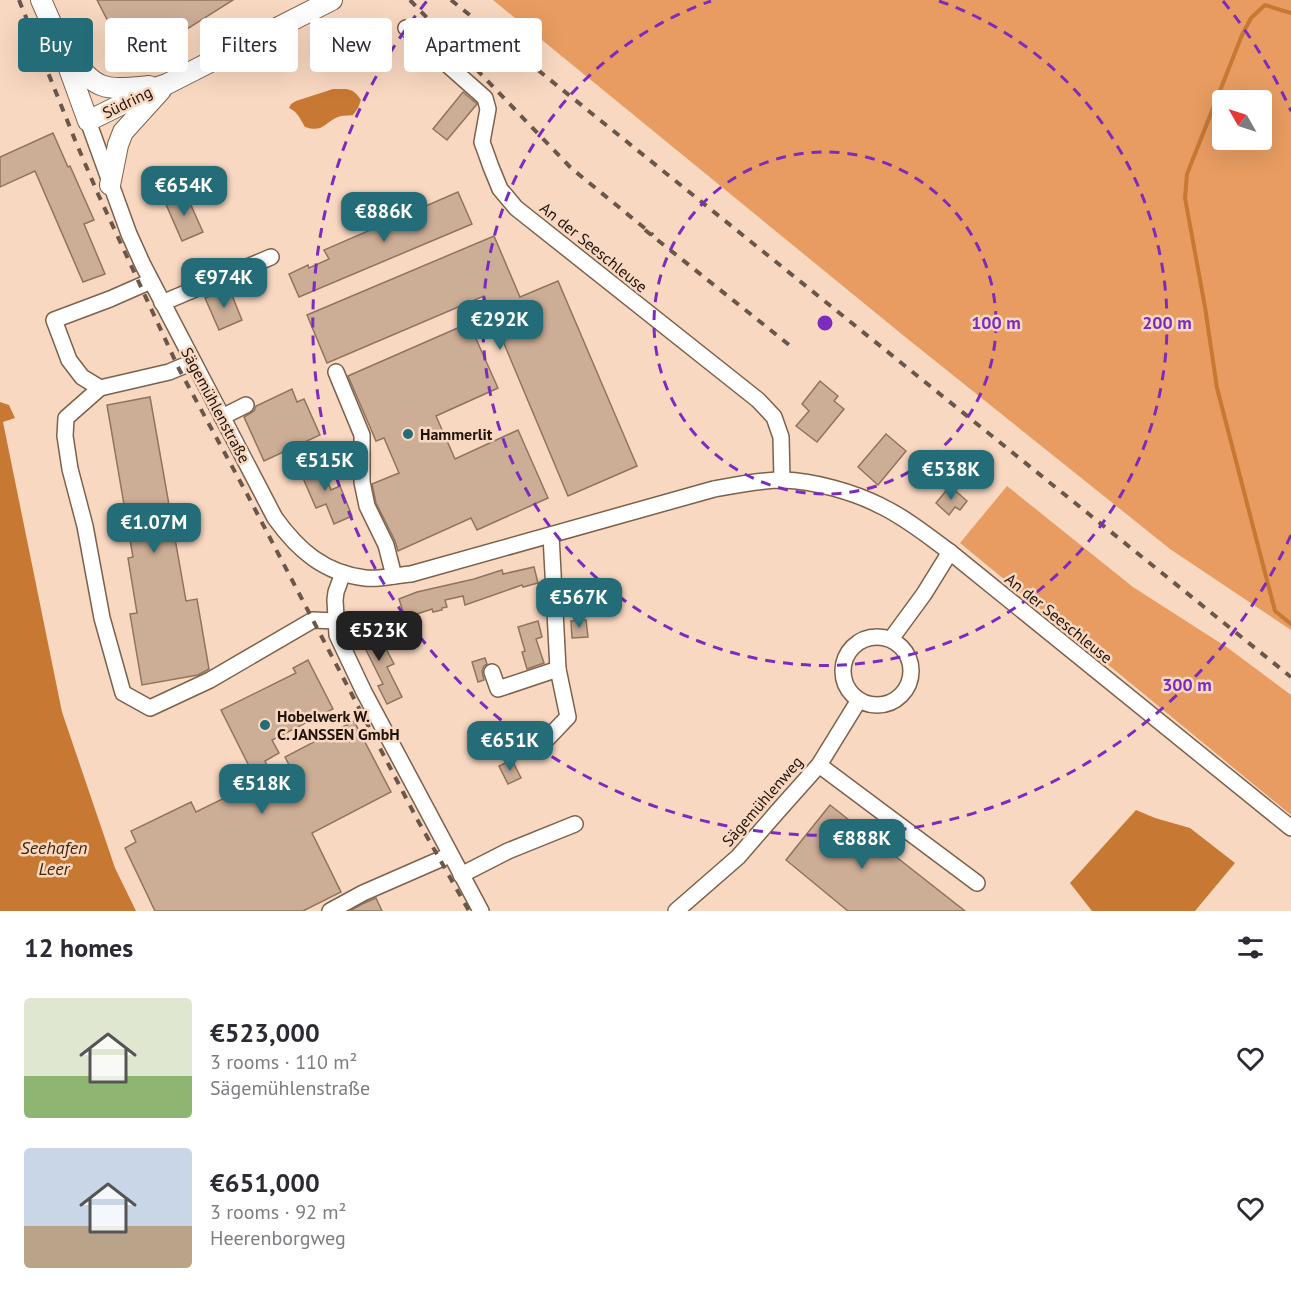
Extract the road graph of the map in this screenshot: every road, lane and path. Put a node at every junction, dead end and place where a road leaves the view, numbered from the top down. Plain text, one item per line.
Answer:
1 (41, 0) edge
2 (332, 0) edge
3 (49, 18) edge
4 (70, 72) edge
5 (83, 72) edge
6 (456, 72) edge
7 (167, 84) junction
8 (88, 121) junction
9 (110, 185) junction
10 (271, 257) dead end
11 (152, 281) junction
12 (162, 303) junction
13 (193, 362) junction
14 (336, 372) dead end
15 (100, 388) junction
16 (246, 405) dead end
17 (222, 417) junction
18 (782, 480) junction
19 (551, 535) junction
20 (950, 552) junction
21 (343, 573) junction
22 (394, 576) junction
23 (336, 621) junction
24 (891, 639) junction
25 (558, 669) junction
26 (492, 672) dead end
27 (859, 700) junction
28 (547, 740) dead end
29 (819, 765) junction
30 (575, 824) dead end
31 (1291, 828) edge
32 (450, 855) junction
33 (461, 875) junction
34 (977, 883) dead end
35 (330, 911) edge
36 (481, 911) edge
37 (676, 911) edge

1 - 3 main road, Sägemühlenstraße
2 - 7 main road, Südring
4 - 8 main road, Sägemühlenstraße
5 - 7 main road, Südring
6 - 18 street, An der Seeschleuse
7 - 8 main road, Südring
7 - 9 main road
8 - 9 street, Sägemühlenstraße
9 - 11 street, Sägemühlenstraße
10 - 12 street
11 - 12 street, Sägemühlenstraße
11 - 15 street
12 - 13 street, Sägemühlenstraße
13 - 15 street
13 - 17 street, Sägemühlenstraße
14 - 22 street
15 - 23 street
16 - 17 street
17 - 21 street, Sägemühlenstraße
18 - 19 street, An der Seeschleuse
18 - 20 street, An der Seeschleuse
19 - 22 street, An der Seeschleuse
19 - 25 street
20 - 24 street
20 - 31 street, An der Seeschleuse
21 - 22 street, An der Seeschleuse
21 - 23 street
23 - 32 street
24 - 27 street
24 - 27 street
25 - 26 street
25 - 28 street
27 - 29 street, Sägemühlenweg
29 - 34 street
29 - 37 street, Sägemühlenweg
30 - 33 street
32 - 33 street
32 - 35 street
33 - 36 street

